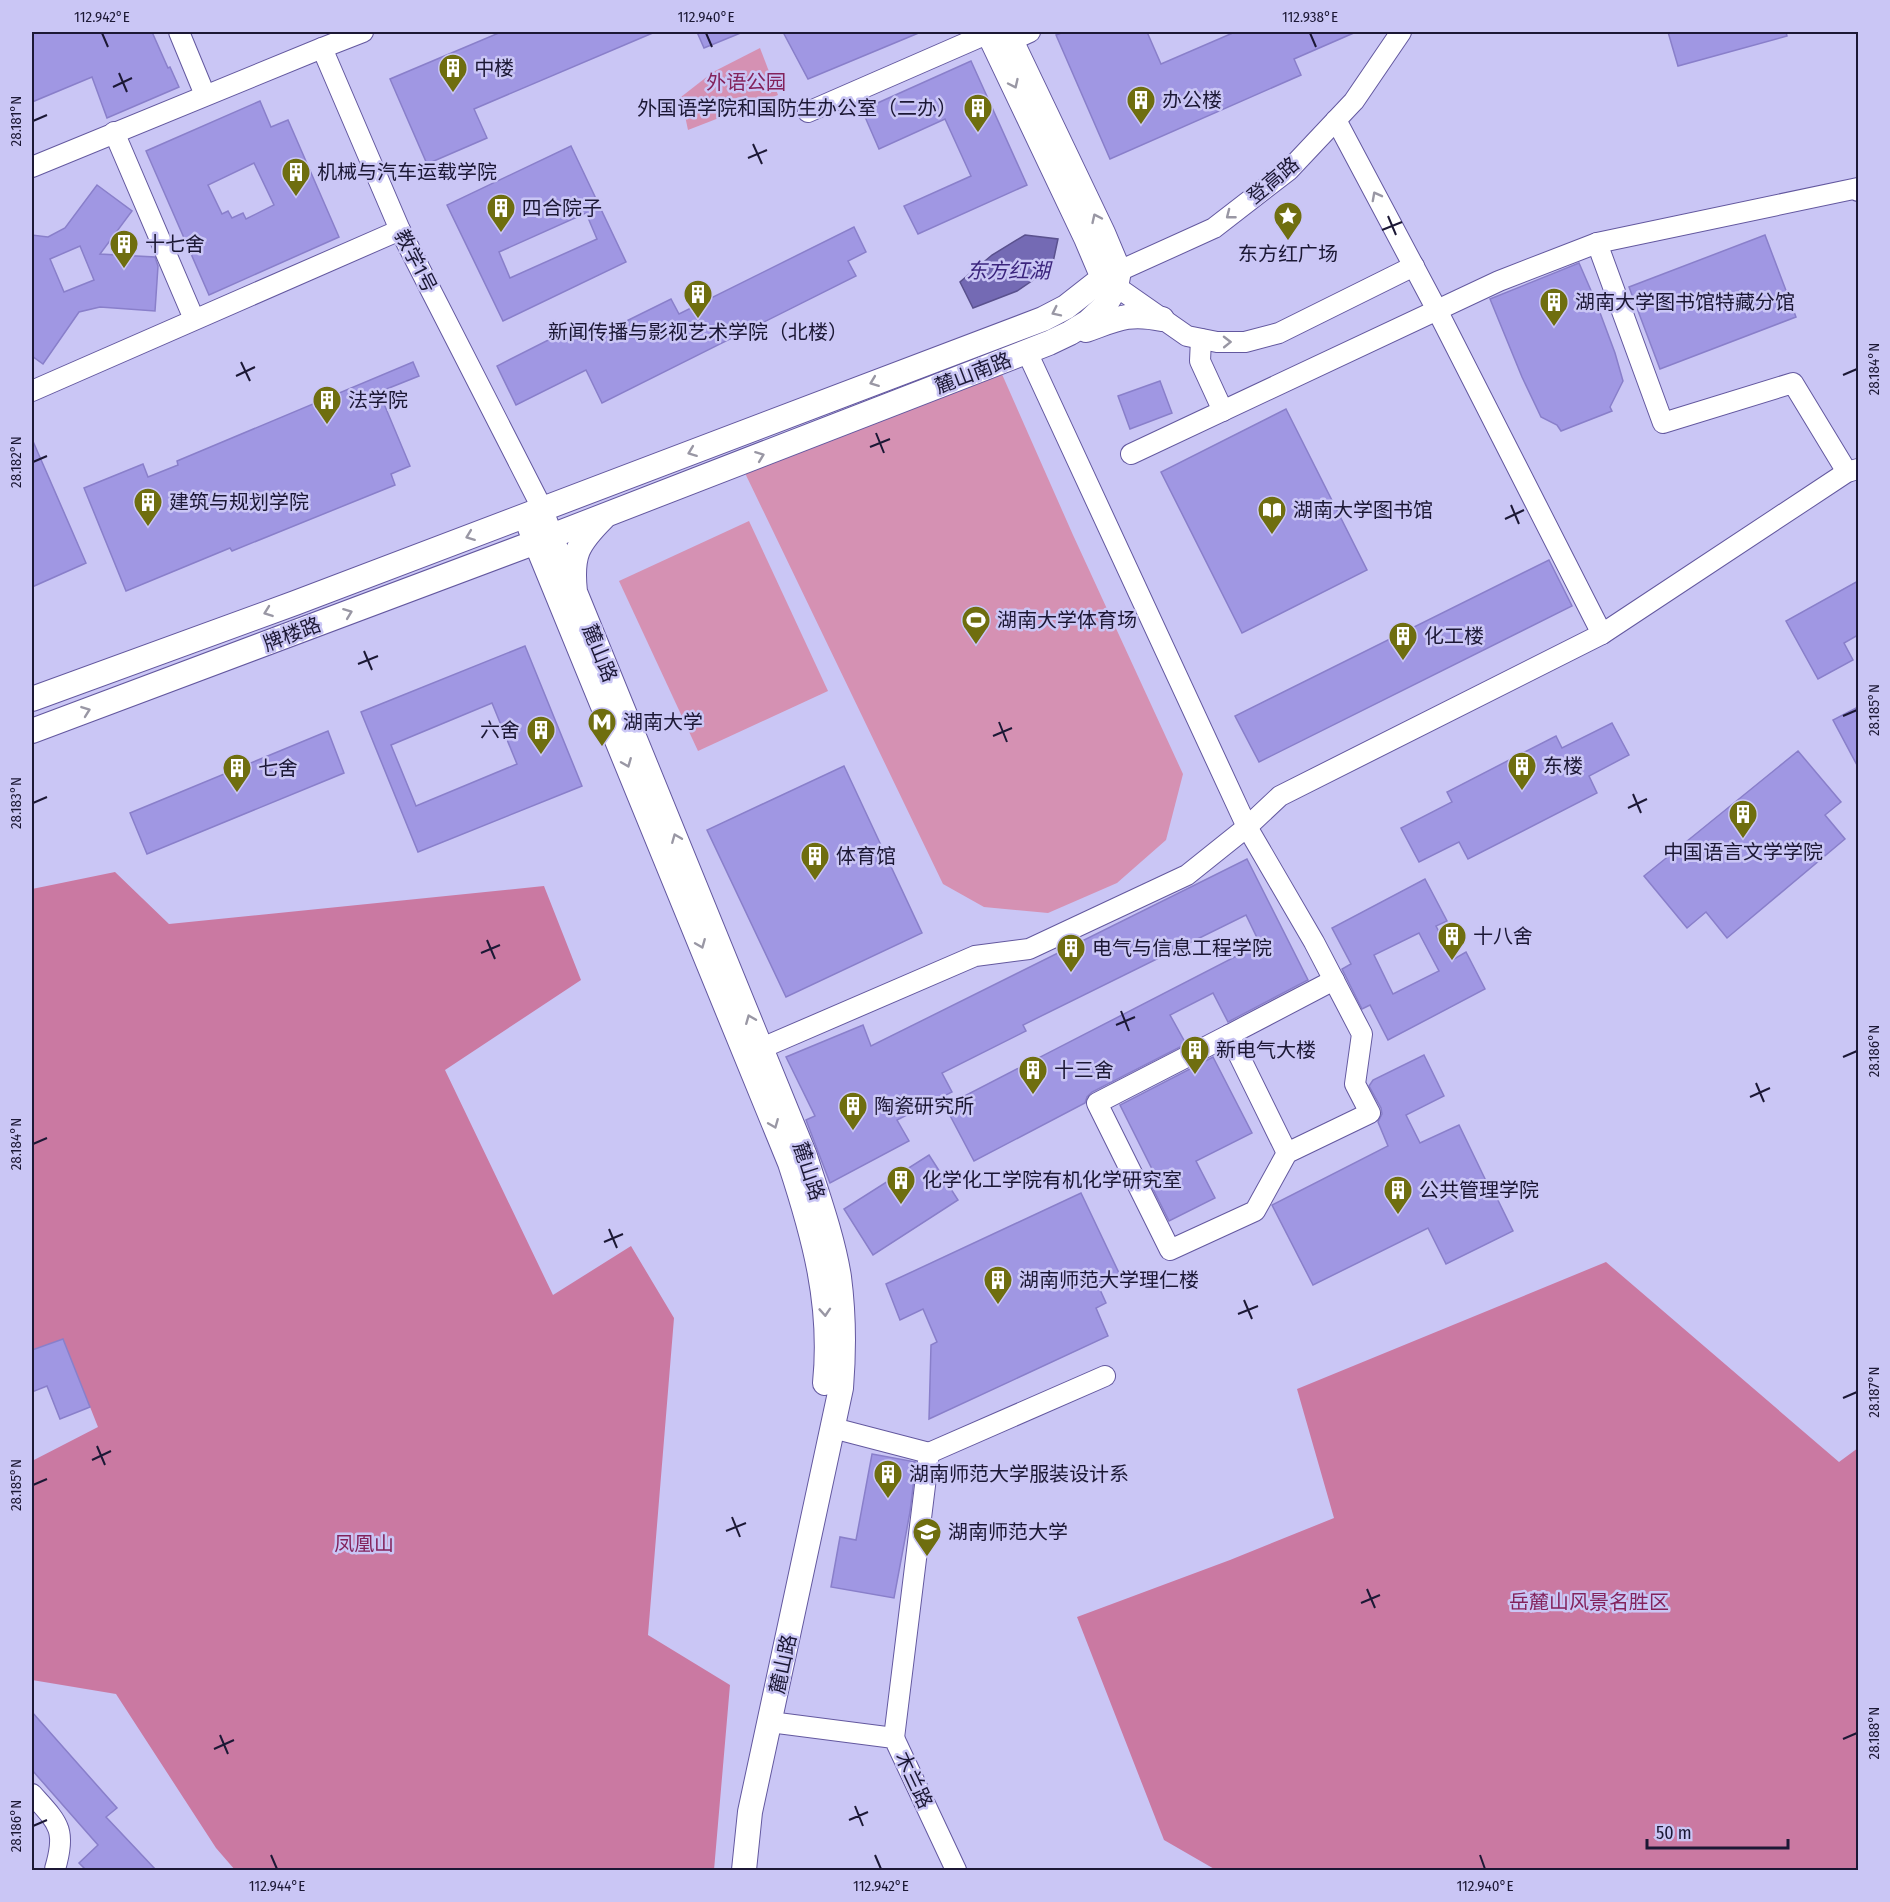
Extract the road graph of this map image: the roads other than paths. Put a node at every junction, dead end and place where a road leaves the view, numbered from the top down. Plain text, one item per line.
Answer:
1 (179, 32) edge
2 (363, 32) edge
3 (1401, 32) edge
4 (1004, 36) edge
5 (322, 48) junction
6 (206, 95) junction
7 (808, 112) dead end
8 (1335, 120) junction
9 (114, 132) junction
10 (32, 166) edge
11 (1858, 191) edge
12 (400, 230) junction
13 (1598, 243) junction
14 (1414, 266) junction
15 (1113, 279) junction
16 (1437, 310) junction
17 (194, 319) junction
18 (1162, 319) junction
19 (1201, 339) junction
20 (1050, 343) junction
21 (1027, 352) junction
22 (32, 391) edge
23 (1223, 411) junction
24 (1131, 454) dead end
25 (1853, 470) edge
26 (533, 512) junction
27 (607, 514) junction
28 (544, 539) junction
29 (486, 561) junction
30 (567, 595) junction
31 (1602, 634) junction
32 (32, 699) edge
33 (32, 731) edge
34 (1246, 826) junction
35 (1334, 980) junction
36 (1228, 1035) junction
37 (762, 1048) junction
38 (1287, 1153) junction
39 (1105, 1376) dead end
40 (833, 1428) junction
41 (929, 1453) junction
42 (770, 1722) junction
43 (894, 1738) junction
44 (32, 1794) edge
45 (55, 1870) edge
46 (729, 1870) edge
47 (744, 1870) edge
48 (956, 1870) edge

1 - 6 street
2 - 5 street
3 - 8 street, 登高路
4 - 7 street
4 - 15 main road
5 - 6 street
5 - 12 street, 教学1号
6 - 9 street
14 -> 8 street
8 -> 15 street, 登高路
9 - 10 street
9 - 17 street
11 - 13 street
12 - 17 street
12 - 26 street, 教学1号
13 - 16 street
13 - 25 street
14 - 16 street
19 -> 14 street
15 - 18 street
15 - 20 main road, 麓山南路
15 -> 26 main road, 麓山南路
16 - 23 street
16 - 31 street
17 - 22 street
18 - 19 street
18 - 20 main road
19 - 23 street
20 - 21 main road, 麓山南路
27 -> 21 main road, 麓山南路
21 - 34 street
23 - 24 street
25 - 31 street
26 - 28 main road, 麓山路
26 -> 32 main road, 牌楼路
27 - 28 main road, 麓山南路
27 - 30 main road
28 - 29 main road, 牌楼路
28 - 30 main road, 麓山路
29 - 30 main road
33 -> 29 main road, 牌楼路
37 -> 30 main road, 麓山路
30 -> 46 main road, 麓山路
31 - 34 street
34 - 35 street
34 - 37 street
35 - 36 street
35 - 38 street
36 - 38 street
36 - 38 street
37 - 40 main road, 麓山路
39 - 41 street
40 - 41 street
40 - 42 main road, 麓山路
41 - 43 street
42 - 43 street, 木兰路
42 - 47 main road, 麓山路
43 - 48 street, 木兰路
44 - 45 street

